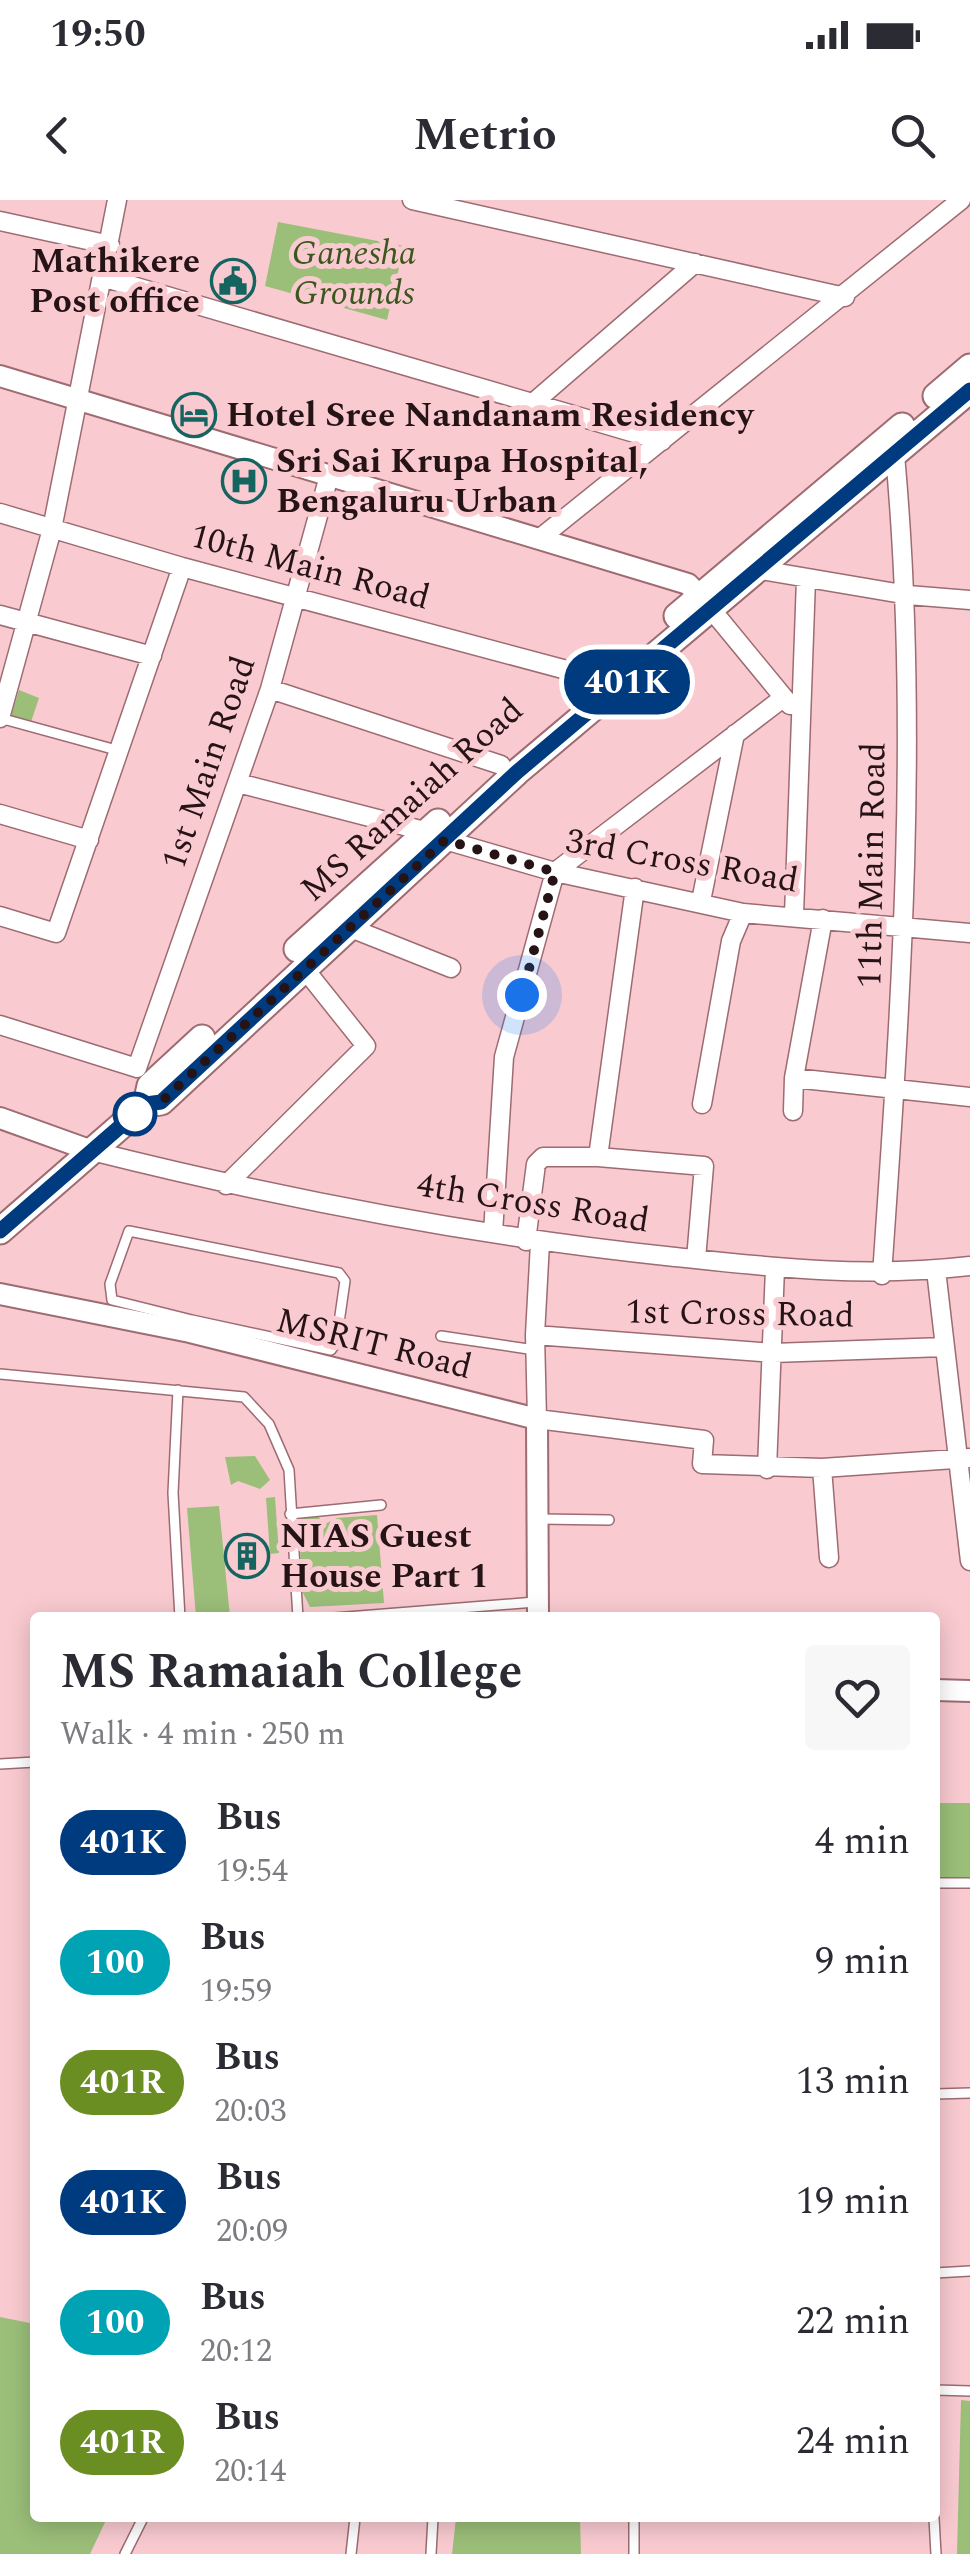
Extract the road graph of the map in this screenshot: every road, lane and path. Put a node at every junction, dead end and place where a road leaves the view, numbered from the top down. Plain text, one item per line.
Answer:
1 (117, 200) edge
2 (412, 200) edge
3 (932, 200) edge
4 (959, 202) edge
5 (458, 205) edge
6 (0, 221) edge
7 (110, 245) junction
8 (695, 263) junction
9 (102, 277) junction
10 (845, 297) junction
11 (970, 367) edge
12 (0, 376) edge
13 (970, 390) edge
14 (77, 400) junction
15 (533, 403) junction
16 (662, 440) junction
17 (896, 456) junction
18 (330, 476) junction
19 (0, 512) edge
20 (52, 529) junction
21 (539, 538) junction
22 (182, 567) junction
23 (761, 570) junction
24 (806, 579) junction
25 (908, 595) junction
26 (298, 598) junction
27 (970, 600) edge
28 (706, 602) junction
29 (0, 615) edge
30 (27, 623) junction
31 (152, 656) junction
32 (604, 680) junction
33 (270, 689) junction
34 (783, 698) junction
35 (0, 718) edge
36 (802, 719) junction
37 (735, 734) junction
38 (120, 752) junction
39 (501, 765) junction
40 (238, 783) junction
41 (0, 814) edge
42 (436, 836) junction
43 (89, 840) junction
44 (555, 872) junction
45 (635, 888) junction
46 (702, 900) junction
47 (743, 913) junction
48 (794, 915) junction
49 (0, 916) edge
50 (824, 919) junction
51 (348, 926) junction
52 (906, 929) junction
53 (970, 933) edge
54 (303, 966) junction
55 (451, 968) dead end
56 (0, 1025) edge
57 (138, 1068) junction
58 (794, 1078) junction
59 (895, 1090) junction
60 (970, 1097) edge
61 (146, 1104) junction
62 (702, 1104) dead end
63 (793, 1111) dead end
64 (0, 1118) edge
65 (92, 1151) junction
66 (598, 1156) junction
67 (226, 1185) junction
68 (0, 1231) edge
69 (493, 1233) junction
70 (533, 1242) junction
71 (696, 1259) junction
72 (970, 1266) edge
73 (776, 1268) junction
74 (936, 1270) junction
75 (882, 1275) junction
76 (0, 1294) edge
77 (191, 1326) junction
78 (441, 1336) dead end
79 (535, 1342) junction
80 (944, 1346) junction
81 (773, 1353) junction
82 (0, 1374) edge
83 (178, 1390) junction
84 (537, 1419) junction
85 (962, 1458) edge
86 (822, 1468) junction
87 (767, 1469) junction
88 (381, 1504) dead end
89 (290, 1514) junction
90 (539, 1519) junction
91 (609, 1520) dead end
92 (829, 1558) dead end
93 (970, 1561) edge
94 (538, 1610) edge
95 (180, 1612) edge
96 (298, 1612) edge
97 (487, 1612) edge
98 (940, 1690) edge
99 (970, 1691) edge
100 (30, 1762) edge
101 (0, 1764) edge
102 (940, 1882) edge
103 (970, 1883) edge
104 (940, 2094) edge
105 (970, 2094) edge
106 (970, 2271) edge
107 (940, 2272) edge
108 (940, 2390) edge
109 (970, 2391) edge
110 (140, 2522) edge
111 (355, 2522) edge
112 (433, 2522) edge
113 (634, 2522) edge
114 (934, 2522) edge
115 (124, 2554) edge
116 (351, 2554) edge
117 (431, 2554) edge
118 (634, 2554) edge
119 (936, 2554) edge

1 - 7 street
2 - 5 street
3 - 4 street
4 - 10 street
5 - 8 street
6 - 7 street
7 - 9 street
8 - 10 street
8 - 15 street
9 - 14 street
9 - 15 street
10 - 16 street
11 - 28 main road, MS Ramaiah Road
12 - 14 street
13 - 17 main road, MS Ramaiah Road
14 - 18 street
14 - 20 street
15 - 16 street
16 - 21 street
17 - 23 main road, MS Ramaiah Road
17 - 25 street, 11th Main Road
18 - 21 street
18 - 26 street, 1st Main Road
19 - 20 street, 10th Main Road
20 - 22 street, 10th Main Road
20 - 30 street
21 - 28 street
22 - 26 street, 10th Main Road
22 - 31 street
23 - 24 street
23 - 28 main road, MS Ramaiah Road
24 - 25 street
24 - 36 street
25 - 27 street
25 - 52 street, 11th Main Road
26 - 32 street, 10th Main Road
26 - 33 street, 1st Main Road
28 - 32 main road, MS Ramaiah Road
28 - 34 street
28 - 42 main road, MS Ramaiah Road
29 - 30 street
30 - 31 street
30 - 35 street
31 - 38 street
32 - 39 main road, MS Ramaiah Road
33 - 39 street
33 - 40 street, 1st Main Road
34 - 36 street
34 - 37 street
35 - 38 lane
36 - 48 street
37 - 44 street
37 - 46 street
38 - 43 street
39 - 42 main road, MS Ramaiah Road
40 - 42 street, 3rd Cross Road
40 - 57 street, 1st Main Road
41 - 43 street
42 - 44 street, 3rd Cross Road
42 - 51 main road, MS Ramaiah Road
42 - 61 main road, MS Ramaiah Road
43 - 49 street
44 - 45 street, 3rd Cross Road
44 - 69 street
45 - 46 street, 3rd Cross Road
45 - 66 street
46 - 47 street, 3rd Cross Road
47 - 48 street, 3rd Cross Road
47 - 62 street
48 - 50 street, 3rd Cross Road
50 - 52 street, 3rd Cross Road
50 - 58 street
51 - 54 main road, MS Ramaiah Road
51 - 55 street
52 - 53 street, 3rd Cross Road
52 - 59 street, 11th Main Road
54 - 61 main road, MS Ramaiah Road
54 - 67 street
56 - 57 street
57 - 61 street
58 - 59 street
58 - 63 street
59 - 60 street
59 - 75 street, 11th Main Road
61 - 65 main road, MS Ramaiah Road
64 - 65 street
65 - 67 street, 4th Cross Road
65 - 68 main road, MS Ramaiah Road
66 - 70 street
66 - 71 street
67 - 69 street, 4th Cross Road
69 - 70 street, 4th Cross Road
70 - 71 street, 4th Cross Road
70 - 79 street
71 - 73 street, 4th Cross Road
72 - 74 street, 4th Cross Road
73 - 75 street, 4th Cross Road
73 - 81 street
74 - 75 street, 4th Cross Road
74 - 80 street
76 - 77 street, MSRIT Road
77 - 77 lane
77 - 84 street, MSRIT Road
78 - 79 lane
79 - 81 street, 1st Cross Road
79 - 84 street
80 - 81 street, 1st Cross Road
80 - 85 street
81 - 87 street
82 - 83 lane
83 - 89 lane
83 - 95 lane
84 - 87 street
84 - 90 street
85 - 86 street
85 - 93 street
86 - 87 street
86 - 92 street
88 - 89 lane
89 - 96 lane
90 - 91 lane
90 - 94 street
94 - 97 lane
98 - 99 street
100 - 101 lane
102 - 103 lane
104 - 105 lane
106 - 107 lane
108 - 109 lane
110 - 115 lane
111 - 116 lane
112 - 117 lane
113 - 118 lane
114 - 119 lane

